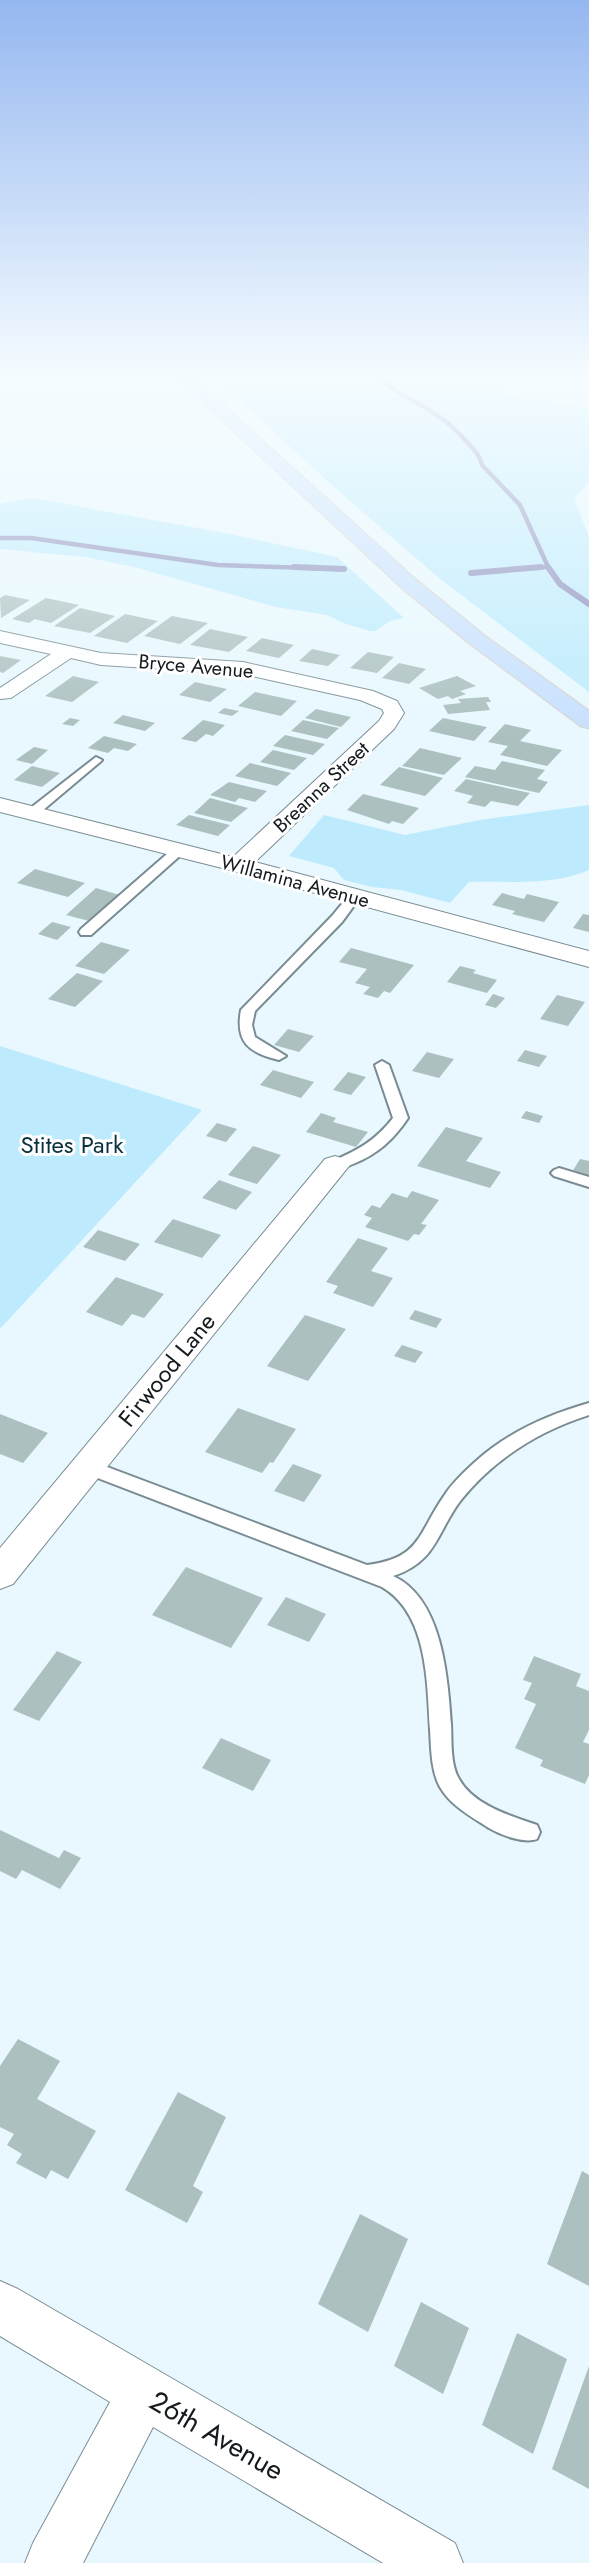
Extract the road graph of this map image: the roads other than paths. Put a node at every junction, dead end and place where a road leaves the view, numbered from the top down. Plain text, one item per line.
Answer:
1 (314, 497) edge
2 (0, 637) edge
3 (67, 652) junction
4 (4, 694) dead end
5 (390, 705) joint
6 (589, 721) edge
7 (96, 760) dead end
8 (0, 805) edge
9 (32, 813) junction
10 (179, 850) junction
11 (238, 865) junction
12 (355, 896) junction
13 (86, 932) dead end
14 (589, 959) edge
15 (279, 1056) dead end
16 (382, 1065) dead end
17 (335, 1166) joint
18 (559, 1173) dead end
19 (589, 1182) edge
20 (589, 1409) edge
21 (88, 1467) junction
22 (363, 1573) junction
23 (0, 1574) edge
24 (529, 1832) dead end
25 (0, 2307) edge
26 (143, 2393) junction
27 (53, 2563) edge
28 (435, 2563) edge

1 - 6 main road
2 - 3 street, Bryce Avenue
3 - 4 street
3 - 5 street, Bryce Avenue
5 - 11 street, Breanna Street
7 - 9 lane
8 - 9 street, Willamina Avenue
9 - 10 street, Willamina Avenue
10 - 11 street, Willamina Avenue
10 - 13 lane
11 - 12 street, Willamina Avenue
12 - 14 street, Willamina Avenue
12 - 15 lane
16 - 17 lane
17 - 21 street, Firwood Lane
18 - 19 lane
20 - 22 lane
21 - 22 lane
21 - 23 street, Firwood Lane
22 - 24 lane
25 - 26 street, 26th Avenue
26 - 27 street
26 - 28 street, 26th Avenue

